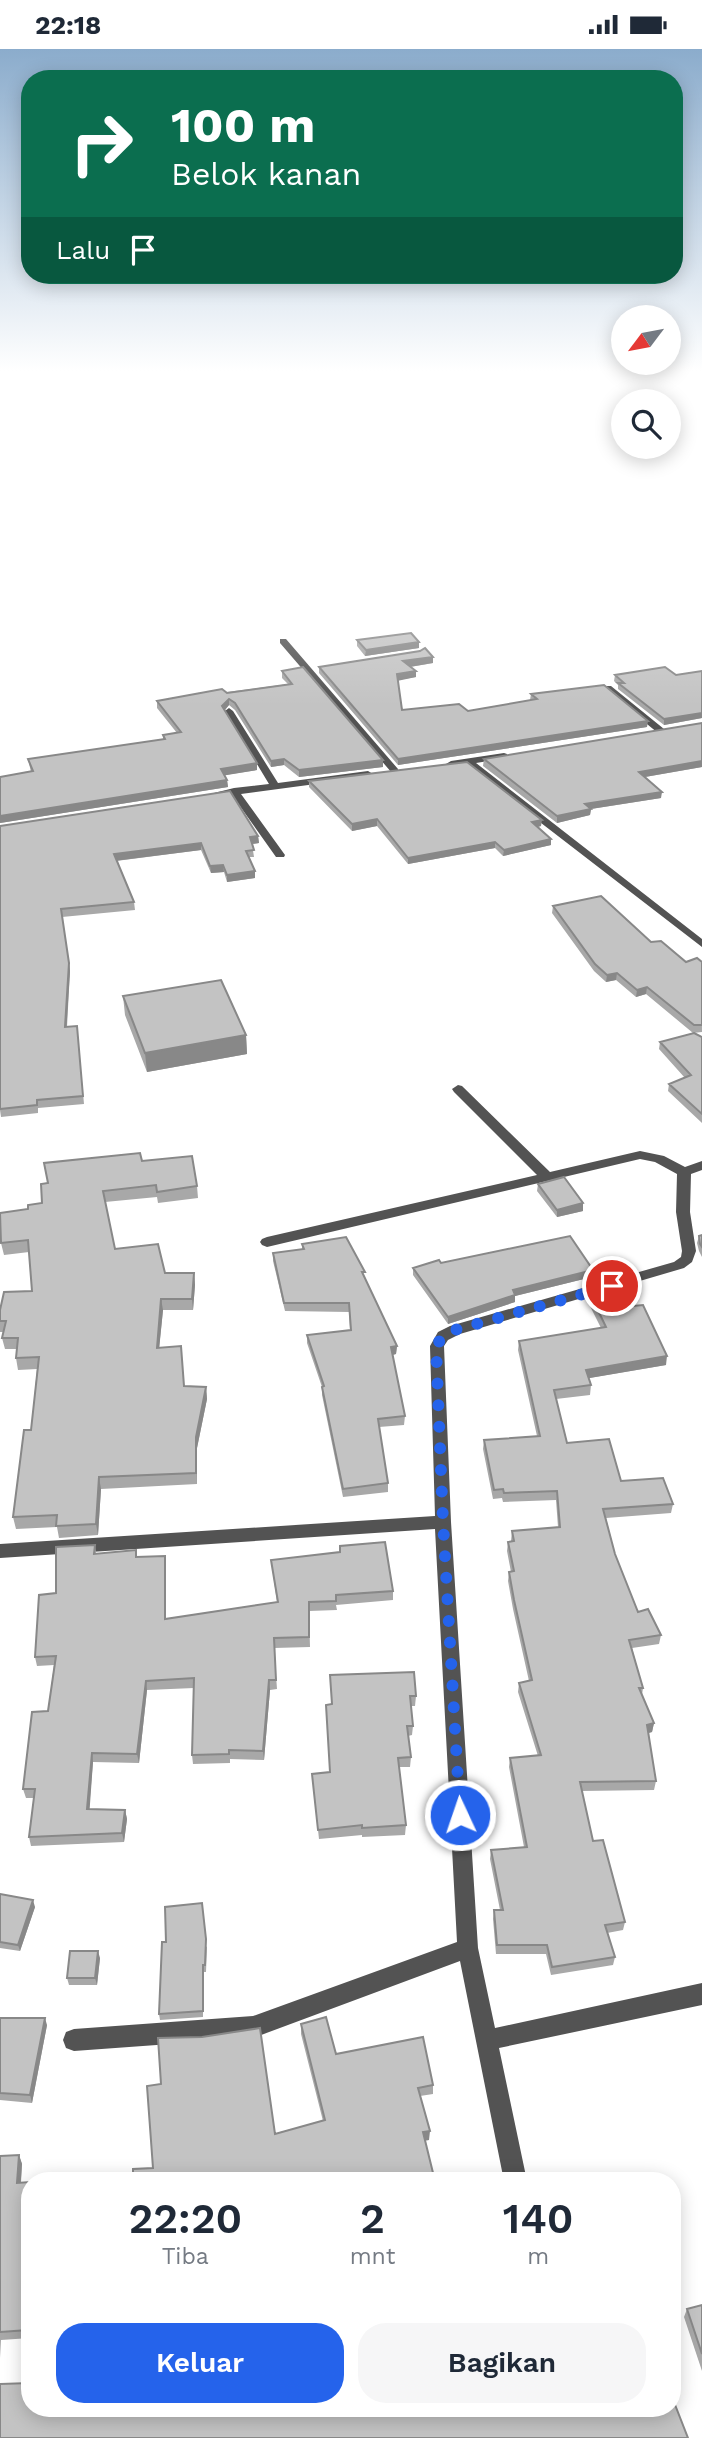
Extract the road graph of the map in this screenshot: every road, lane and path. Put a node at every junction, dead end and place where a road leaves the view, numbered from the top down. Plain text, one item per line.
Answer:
1 (283, 642) dead end
2 (320, 668) edge
3 (307, 670) junction
4 (608, 688) edge
5 (229, 711) edge
6 (674, 729) edge
7 (661, 731) junction
8 (647, 733) edge
9 (510, 755) edge
10 (469, 762) junction
11 (444, 765) edge
12 (407, 769) edge
13 (395, 771) junction
14 (274, 785) junction
15 (234, 791) junction
16 (193, 797) edge
17 (280, 855) dead end
18 (702, 944) edge
19 (458, 1089) dead end
20 (702, 1165) edge
21 (684, 1172) junction
22 (545, 1175) junction
23 (267, 1242) dead end
24 (443, 1522) junction
25 (0, 1551) edge
26 (468, 1948) junction
27 (702, 1994) edge
28 (74, 2040) dead end
29 (487, 2040) junction
30 (514, 2172) edge

1 - 3 street
2 - 3 street
3 - 13 street
4 - 7 street
5 - 14 street
6 - 7 street
7 - 8 street
9 - 10 street
10 - 11 street
10 - 18 street
12 - 13 street
13 - 14 street
14 - 15 street
15 - 16 street
15 - 17 street
19 - 22 street
20 - 21 street
21 - 22 street
21 - 24 street
22 - 23 street
24 - 25 street
24 - 26 street
26 - 28 street
26 - 29 street
27 - 29 street
29 - 30 street

